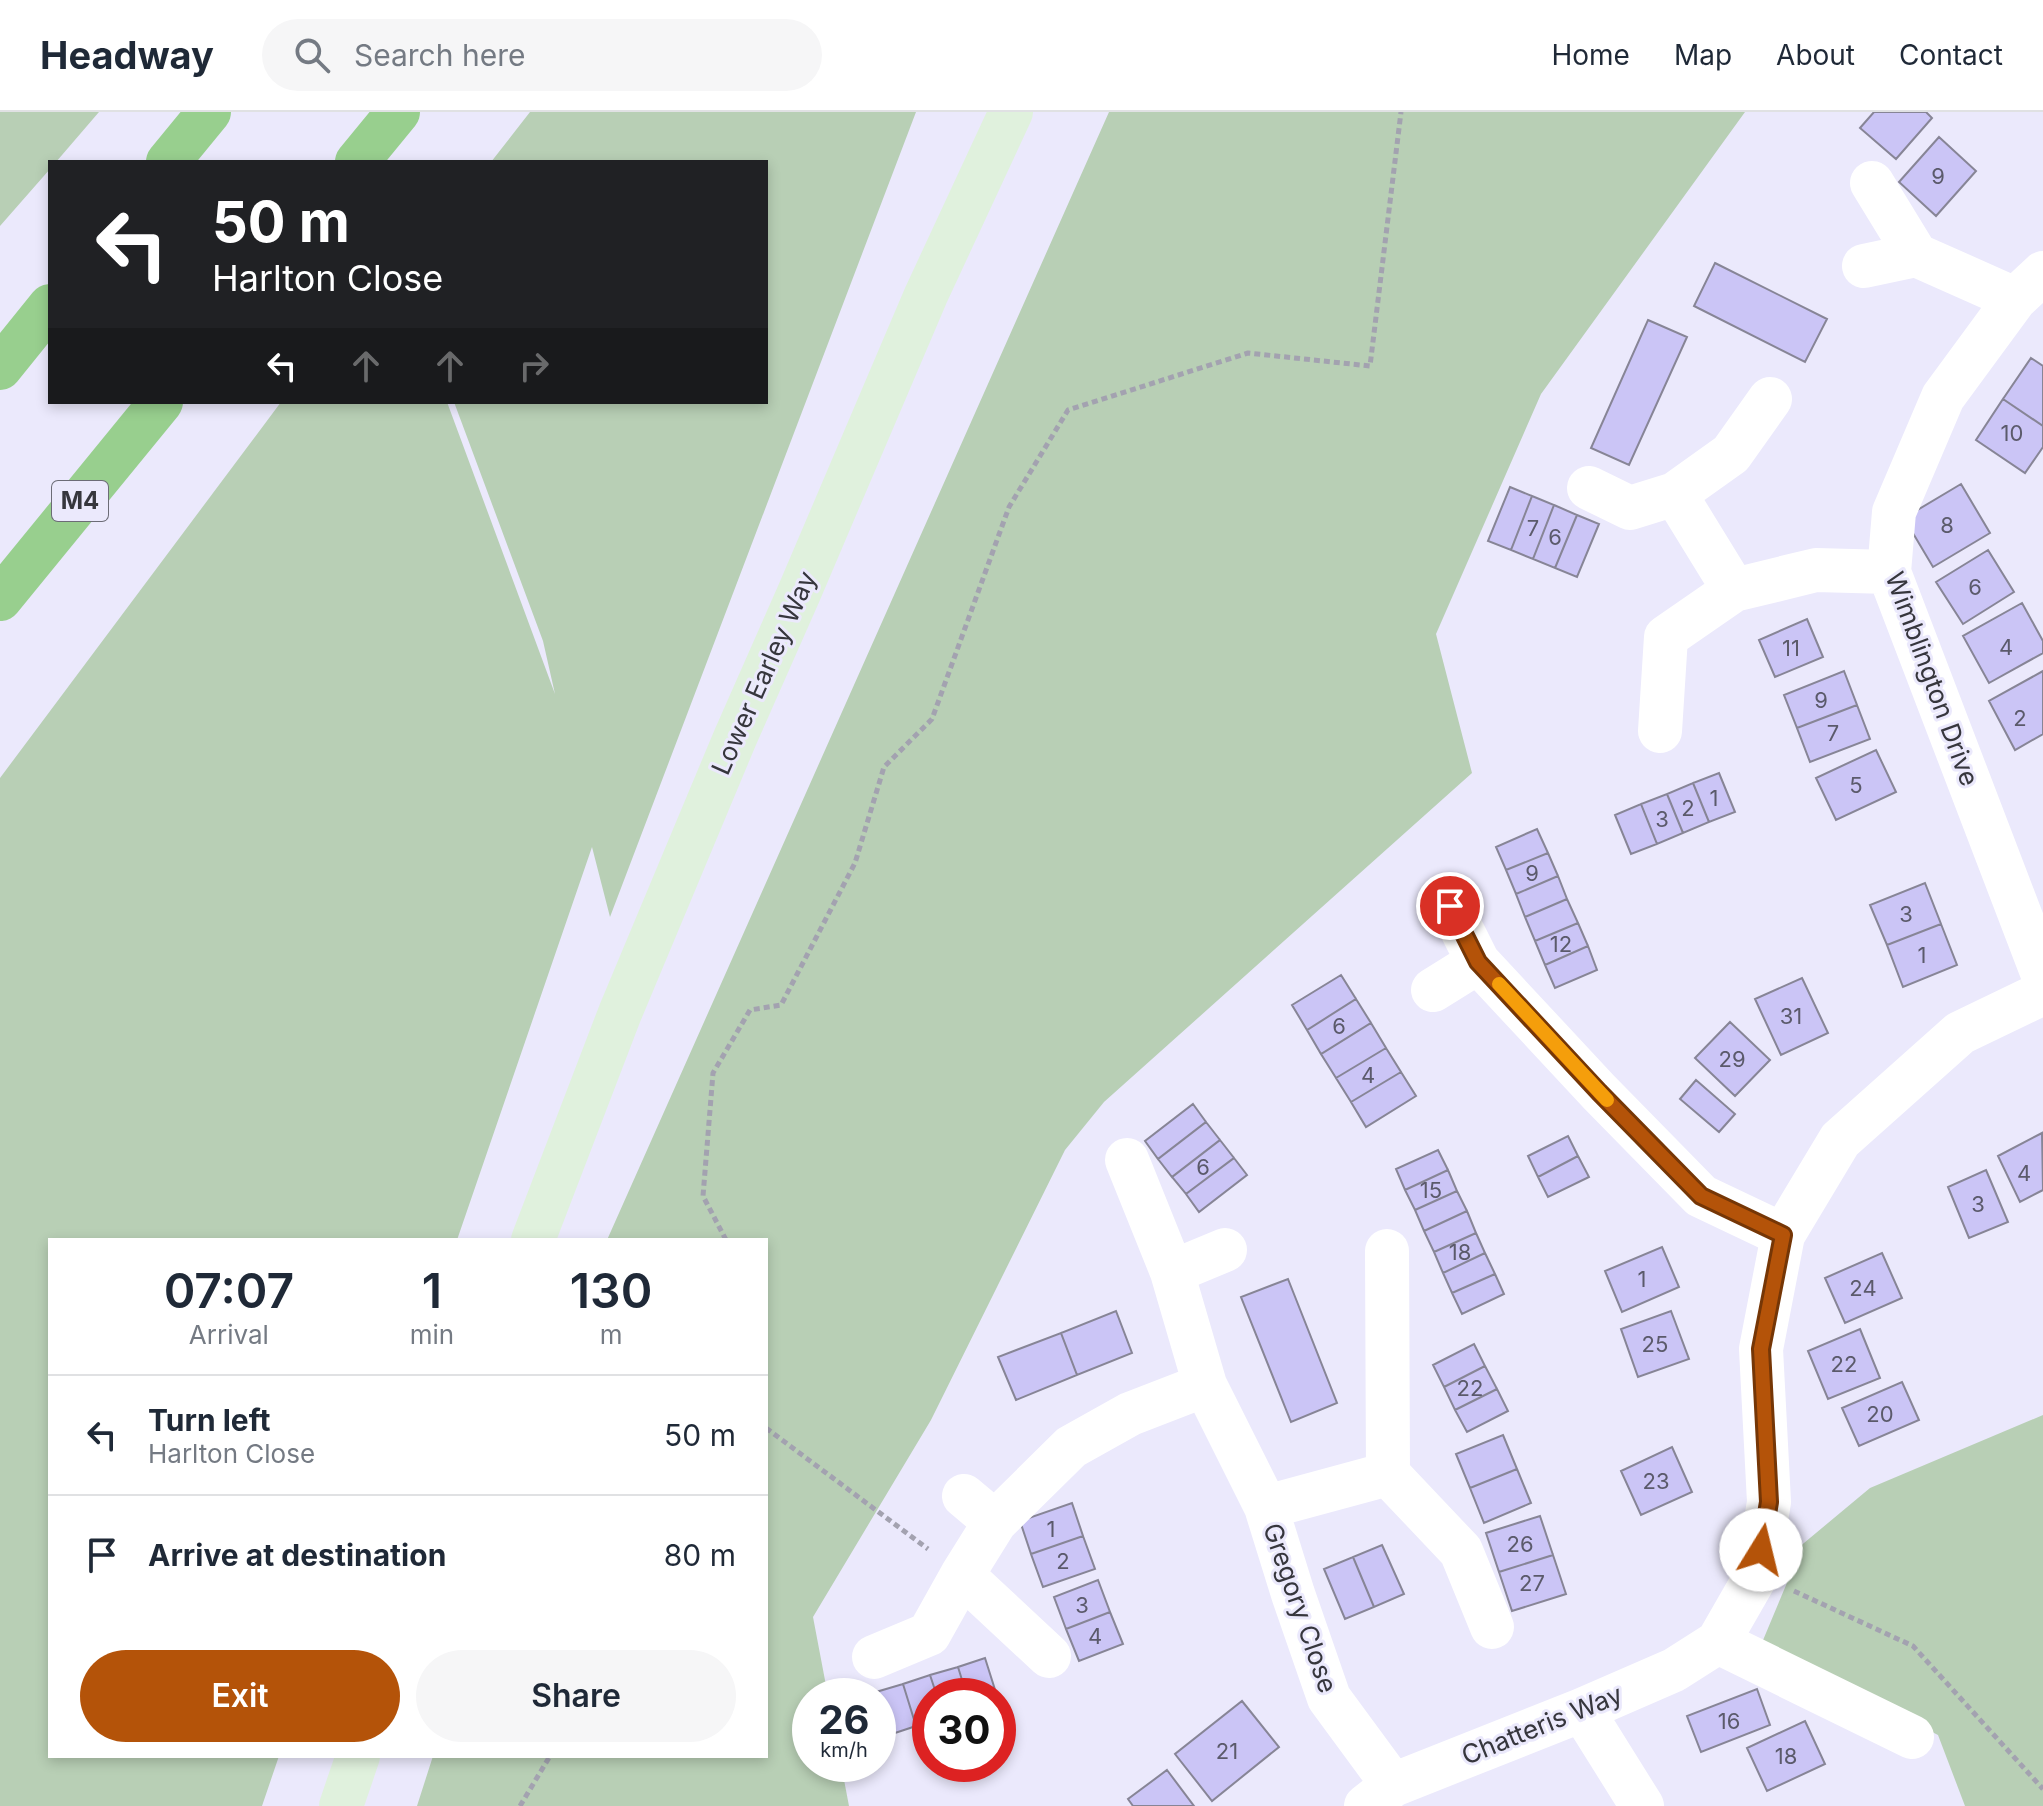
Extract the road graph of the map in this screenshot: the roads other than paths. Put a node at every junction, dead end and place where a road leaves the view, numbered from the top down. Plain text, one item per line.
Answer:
1 (209, 112) edge
2 (398, 112) edge
3 (1011, 112) edge
4 (170, 160) edge
5 (359, 160) edge
6 (1872, 183) dead end
7 (1916, 255) junction
8 (1864, 266) dead end
9 (2029, 286) edge
10 (48, 308) edge
11 (0, 368) edge
12 (1770, 399) dead end
13 (159, 404) edge
14 (1589, 488) dead end
15 (1675, 494) junction
16 (1889, 572) junction
17 (1734, 590) junction
18 (0, 599) edge
19 (1660, 731) dead end
20 (1450, 906) dead end
21 (1478, 962) junction
22 (2043, 975) edge
23 (1433, 990) dead end
24 (2043, 993) edge
25 (1127, 1160) dead end
26 (1783, 1235) junction
27 (534, 1238) edge
28 (1225, 1250) dead end
29 (1387, 1251) dead end
30 (1172, 1272) junction
31 (1205, 1385) junction
32 (1388, 1474) junction
33 (1266, 1507) junction
34 (962, 1575) junction
35 (1492, 1627) dead end
36 (1718, 1642) junction
37 (1049, 1656) dead end
38 (874, 1657) dead end
39 (1582, 1710) junction
40 (1912, 1737) dead end
41 (357, 1758) edge
42 (1380, 1796) edge
43 (341, 1806) edge
44 (1642, 1806) edge

1 - 4 highway
2 - 5 highway
3 - 27 main road, Lower Earley Way
6 - 7 street
7 - 8 street
7 - 9 street
9 - 16 street, Wimblington Drive
10 - 11 highway
12 - 15 street
13 - 18 highway, M4
14 - 15 street
15 - 17 street
16 - 17 street
16 - 22 street, Wimblington Drive
17 - 19 street
20 - 21 street
21 - 23 street
21 - 26 street
24 - 26 street, Chatteris Way
25 - 30 street, Gregory Close
26 - 36 street, Chatteris Way
28 - 30 street
29 - 32 street
30 - 31 street, Gregory Close
31 - 33 street, Gregory Close
31 - 34 street
32 - 33 street, Gregory Close
32 - 35 street
33 - 42 street, Gregory Close
34 - 37 street
34 - 38 street
36 - 39 street, Chatteris Way
36 - 40 street
39 - 42 street, Chatteris Way
39 - 44 street
41 - 43 main road

